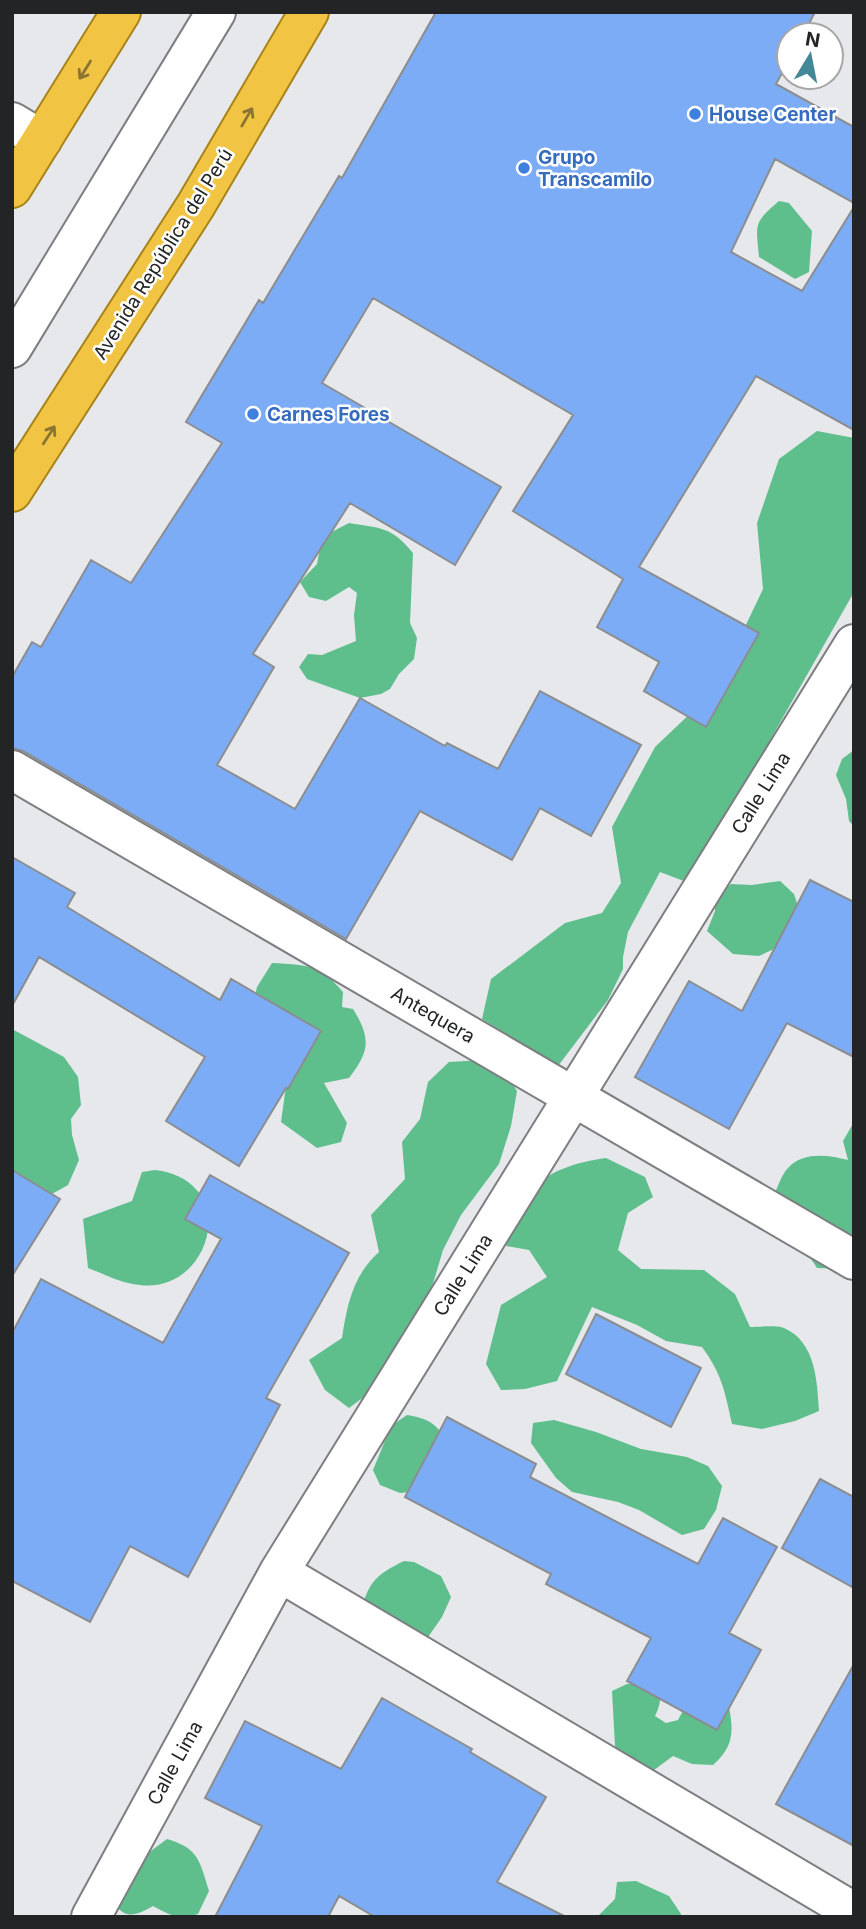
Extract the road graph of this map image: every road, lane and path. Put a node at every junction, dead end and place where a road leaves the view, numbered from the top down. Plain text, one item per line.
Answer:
1 (121, 12) edge
2 (216, 12) edge
3 (309, 12) edge
4 (27, 131) edge
5 (12, 188) edge
6 (12, 348) edge
7 (12, 492) edge
8 (854, 644) edge
9 (12, 770) edge
10 (573, 1097) junction
11 (854, 1260) edge
12 (279, 1572) junction
13 (854, 1912) edge
14 (91, 1917) edge

1 -> 4 highway
2 - 6 street
7 -> 3 highway, Avenida República del Perú
4 - 5 highway
8 - 10 street, Calle Lima
9 - 10 street, Antequera
10 - 11 street, Antequera
10 - 12 street, Calle Lima
12 - 13 street
12 - 14 street, Calle Lima

